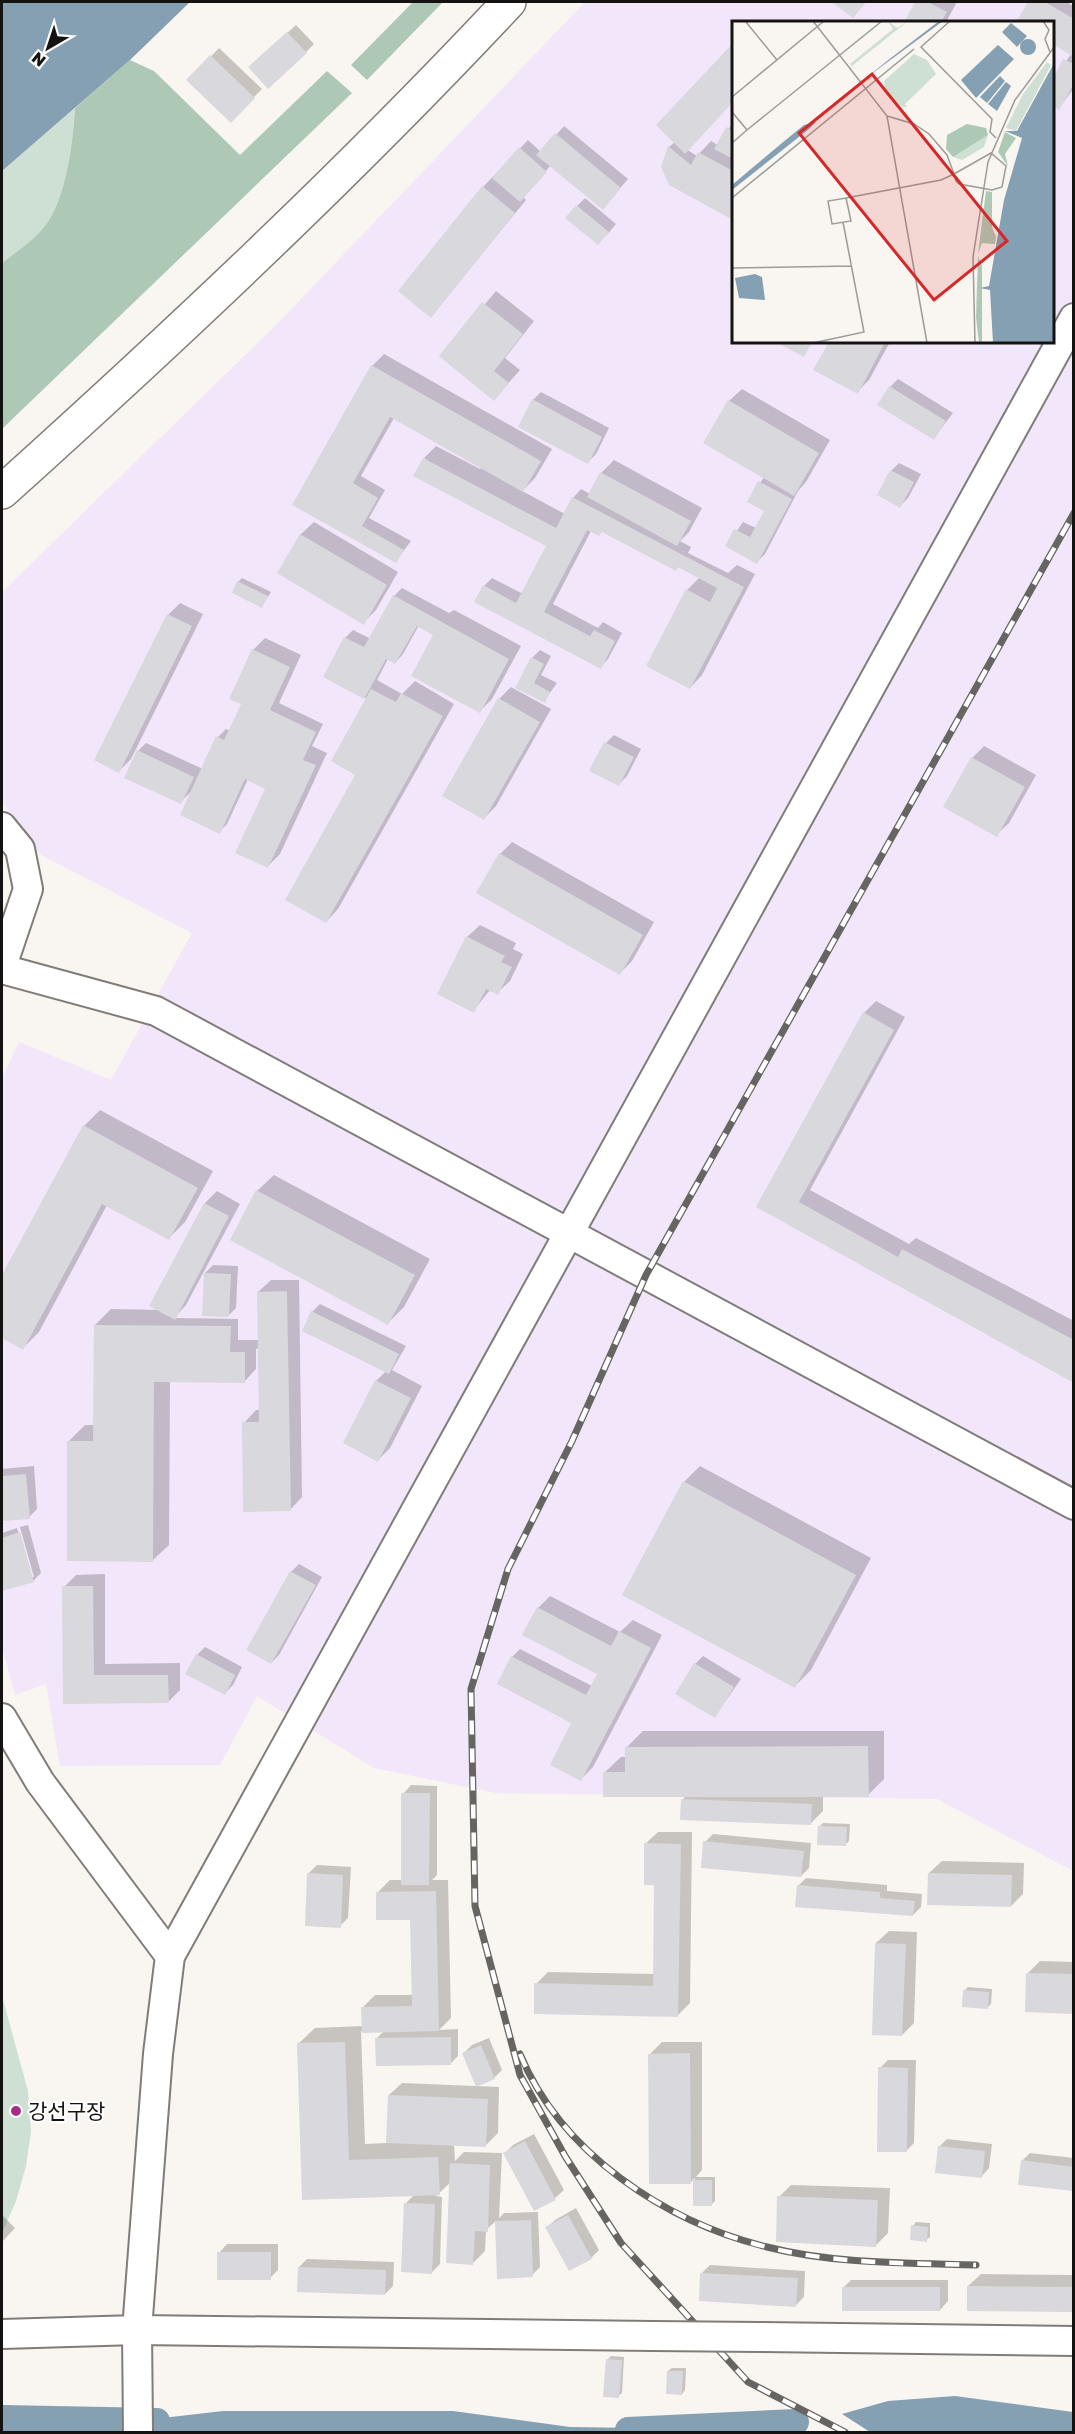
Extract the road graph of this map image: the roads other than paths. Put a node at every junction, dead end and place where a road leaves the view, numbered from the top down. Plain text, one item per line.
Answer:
1 (509, 2) edge
2 (1074, 318) edge
3 (2, 492) edge
4 (2, 826) edge
5 (2, 967) edge
6 (570, 1234) junction
7 (1074, 1505) edge
8 (2, 1718) edge
9 (170, 1956) junction
10 (137, 2330) junction
11 (2, 2334) edge
12 (1074, 2341) edge
13 (138, 2433) edge

1 - 3 highway
2 - 6 street
4 - 5 street
5 - 6 street
6 - 7 street
6 - 9 street
8 - 9 street
9 - 10 street
10 - 11 street
10 - 12 street, bridge
10 - 13 street

